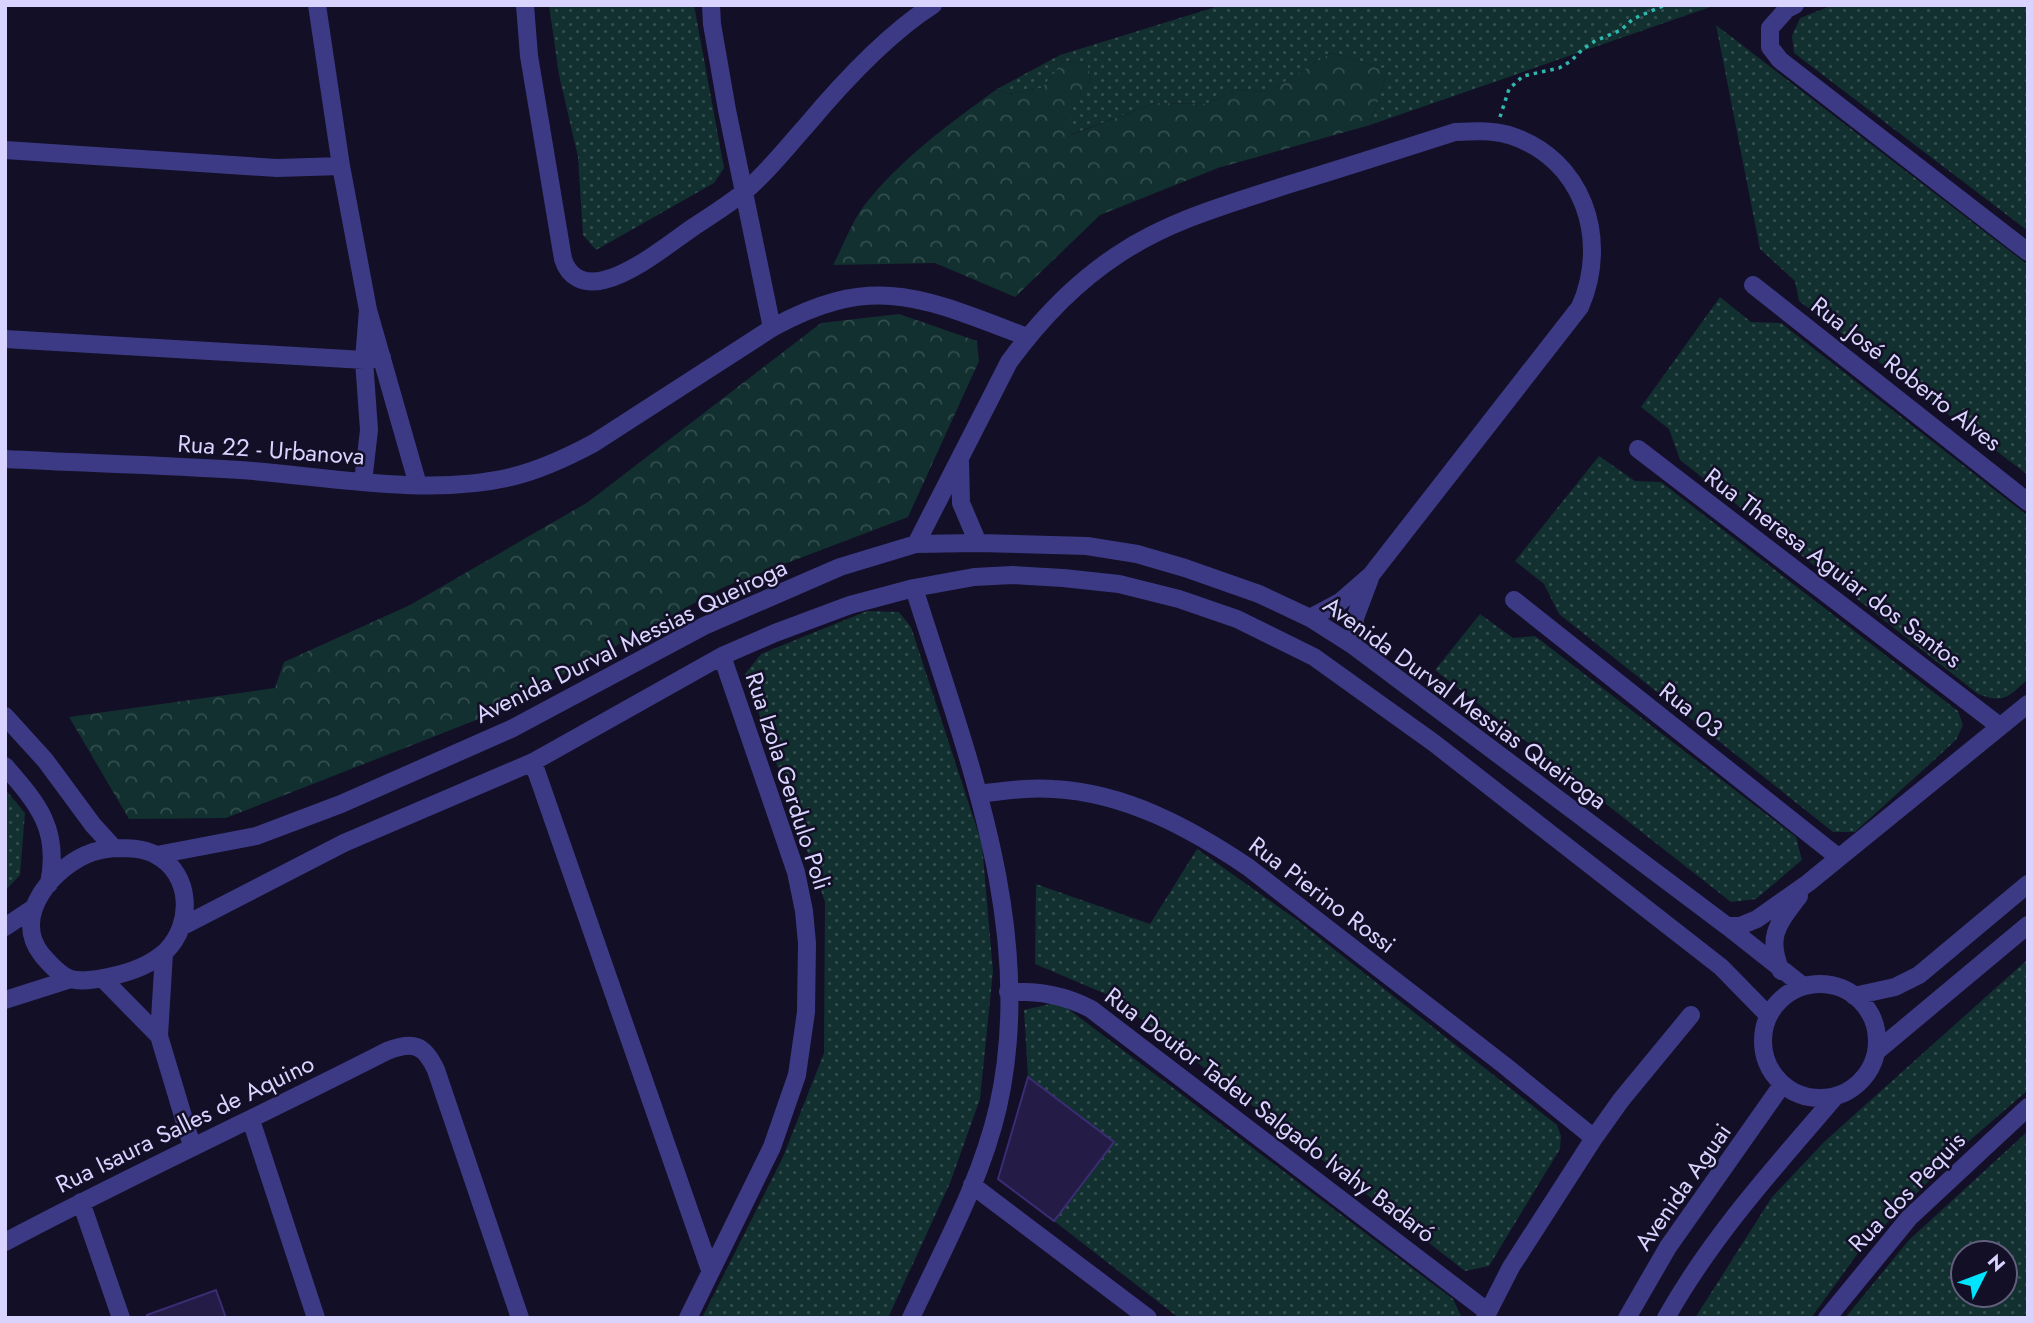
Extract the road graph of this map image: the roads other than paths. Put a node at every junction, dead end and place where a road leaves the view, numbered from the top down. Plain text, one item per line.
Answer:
1 (317, 5) edge
2 (525, 5) edge
3 (711, 5) edge
4 (933, 5) edge
5 (1795, 5) edge
6 (916, 11) edge
7 (5, 150) edge
8 (341, 166) junction
9 (743, 193) junction
10 (2028, 252) edge
11 (1754, 285) dead end
12 (772, 328) junction
13 (1027, 337) junction
14 (5, 339) edge
15 (373, 358) junction
16 (1638, 449) dead end
17 (960, 458) junction
18 (5, 459) edge
19 (363, 482) junction
20 (418, 485) junction
21 (2028, 502) edge
22 (978, 543) junction
23 (916, 544) junction
24 (1371, 575) junction
25 (914, 588) junction
26 (1514, 600) dead end
27 (1310, 618) junction
28 (1354, 646) junction
29 (722, 656) junction
30 (2028, 704) edge
31 (5, 716) edge
32 (1998, 725) junction
33 (533, 762) junction
34 (5, 766) edge
35 (978, 794) junction
36 (114, 848) junction
37 (157, 855) junction
38 (1838, 857) junction
39 (1808, 883) junction
40 (49, 884) junction
41 (2028, 884) edge
42 (32, 909) junction
43 (2028, 925) edge
44 (1727, 926) junction
45 (5, 927) edge
46 (181, 927) junction
47 (164, 953) junction
48 (1781, 971) junction
49 (102, 978) junction
50 (71, 979) junction
51 (1803, 986) junction
52 (1008, 992) junction
53 (1854, 996) junction
54 (5, 1000) edge
55 (1768, 1015) junction
56 (1691, 1016) dead end
57 (159, 1035) junction
58 (1877, 1051) junction
59 (1782, 1085) junction
60 (1835, 1097) junction
61 (2028, 1107) edge
62 (251, 1120) junction
63 (1594, 1139) junction
64 (192, 1146) junction
65 (972, 1185) junction
66 (81, 1202) junction
67 (5, 1242) edge
68 (710, 1270) junction
69 (1486, 1315) edge
70 (121, 1318) edge
71 (316, 1318) edge
72 (520, 1318) edge
73 (688, 1318) edge
74 (911, 1318) edge
75 (1148, 1318) edge
76 (1627, 1318) edge
77 (1666, 1318) edge
78 (1827, 1318) edge

1 - 8 street
2 - 9 street
3 - 9 street
4 - 6 street
5 - 10 street
6 - 9 street
7 - 8 street
8 - 15 street
9 - 12 street
11 - 21 street, Rua José Roberto Alves
12 - 13 street, Rua 22 - Urbanova
12 - 20 street, Rua 22 - Urbanova
13 - 17 street
13 - 24 street
14 - 15 street
15 - 19 street
15 - 20 street
16 - 32 street, Rua Theresa Aguiar dos Santos
17 - 22 street
17 - 23 street
18 - 19 street, Rua 22 - Urbanova
19 - 20 street, Rua 22 - Urbanova
22 - 23 street, Avenida Durval Messias Queiroga
22 - 27 street, Avenida Durval Messias Queiroga
23 - 37 street, Avenida Durval Messias Queiroga
24 - 27 street
24 - 28 street
25 - 29 street, Avenida Durval Messias Queiroga
25 - 35 street
25 - 55 street, Avenida Durval Messias Queiroga
26 - 38 street, Rua 03
27 - 28 street, Avenida Durval Messias Queiroga
28 - 44 street, Avenida Durval Messias Queiroga
29 - 33 street, Avenida Durval Messias Queiroga
29 - 68 street, Rua Izola Gerdulo Poli
30 - 32 street
31 - 36 street
32 - 38 street
33 - 46 street, Avenida Durval Messias Queiroga
33 - 68 street
34 - 40 street
35 - 52 street
35 - 63 street, Rua Pierino Rossi
36 - 37 street
36 - 40 street
37 - 46 street
38 - 39 street
39 - 44 street
39 - 48 street
40 - 42 street
41 - 53 street
42 - 45 street
42 - 50 street
43 - 58 street
44 - 48 street, Avenida Durval Messias Queiroga
46 - 47 street
47 - 49 street
47 - 57 street
48 - 51 street, Avenida Durval Messias Queiroga
49 - 50 street
49 - 57 street
50 - 54 street
51 - 53 street
51 - 55 street
52 - 65 street
52 - 69 street, Rua Doutor Tadeu Salgado Ivahy Badaró
53 - 58 street
55 - 59 street
56 - 63 street
57 - 64 street
58 - 60 street
59 - 60 street
59 - 76 street, Avenida Aguai
60 - 77 street
61 - 78 street, Rua dos Pequis
62 - 64 street, Rua Isaura Salles de Aquino
62 - 71 street
62 - 72 street, Rua Isaura Salles de Aquino
63 - 69 street
64 - 66 street, Rua Isaura Salles de Aquino
65 - 74 street
65 - 75 street
66 - 67 street, Rua Isaura Salles de Aquino
66 - 70 street
68 - 73 street, Rua Izola Gerdulo Poli

